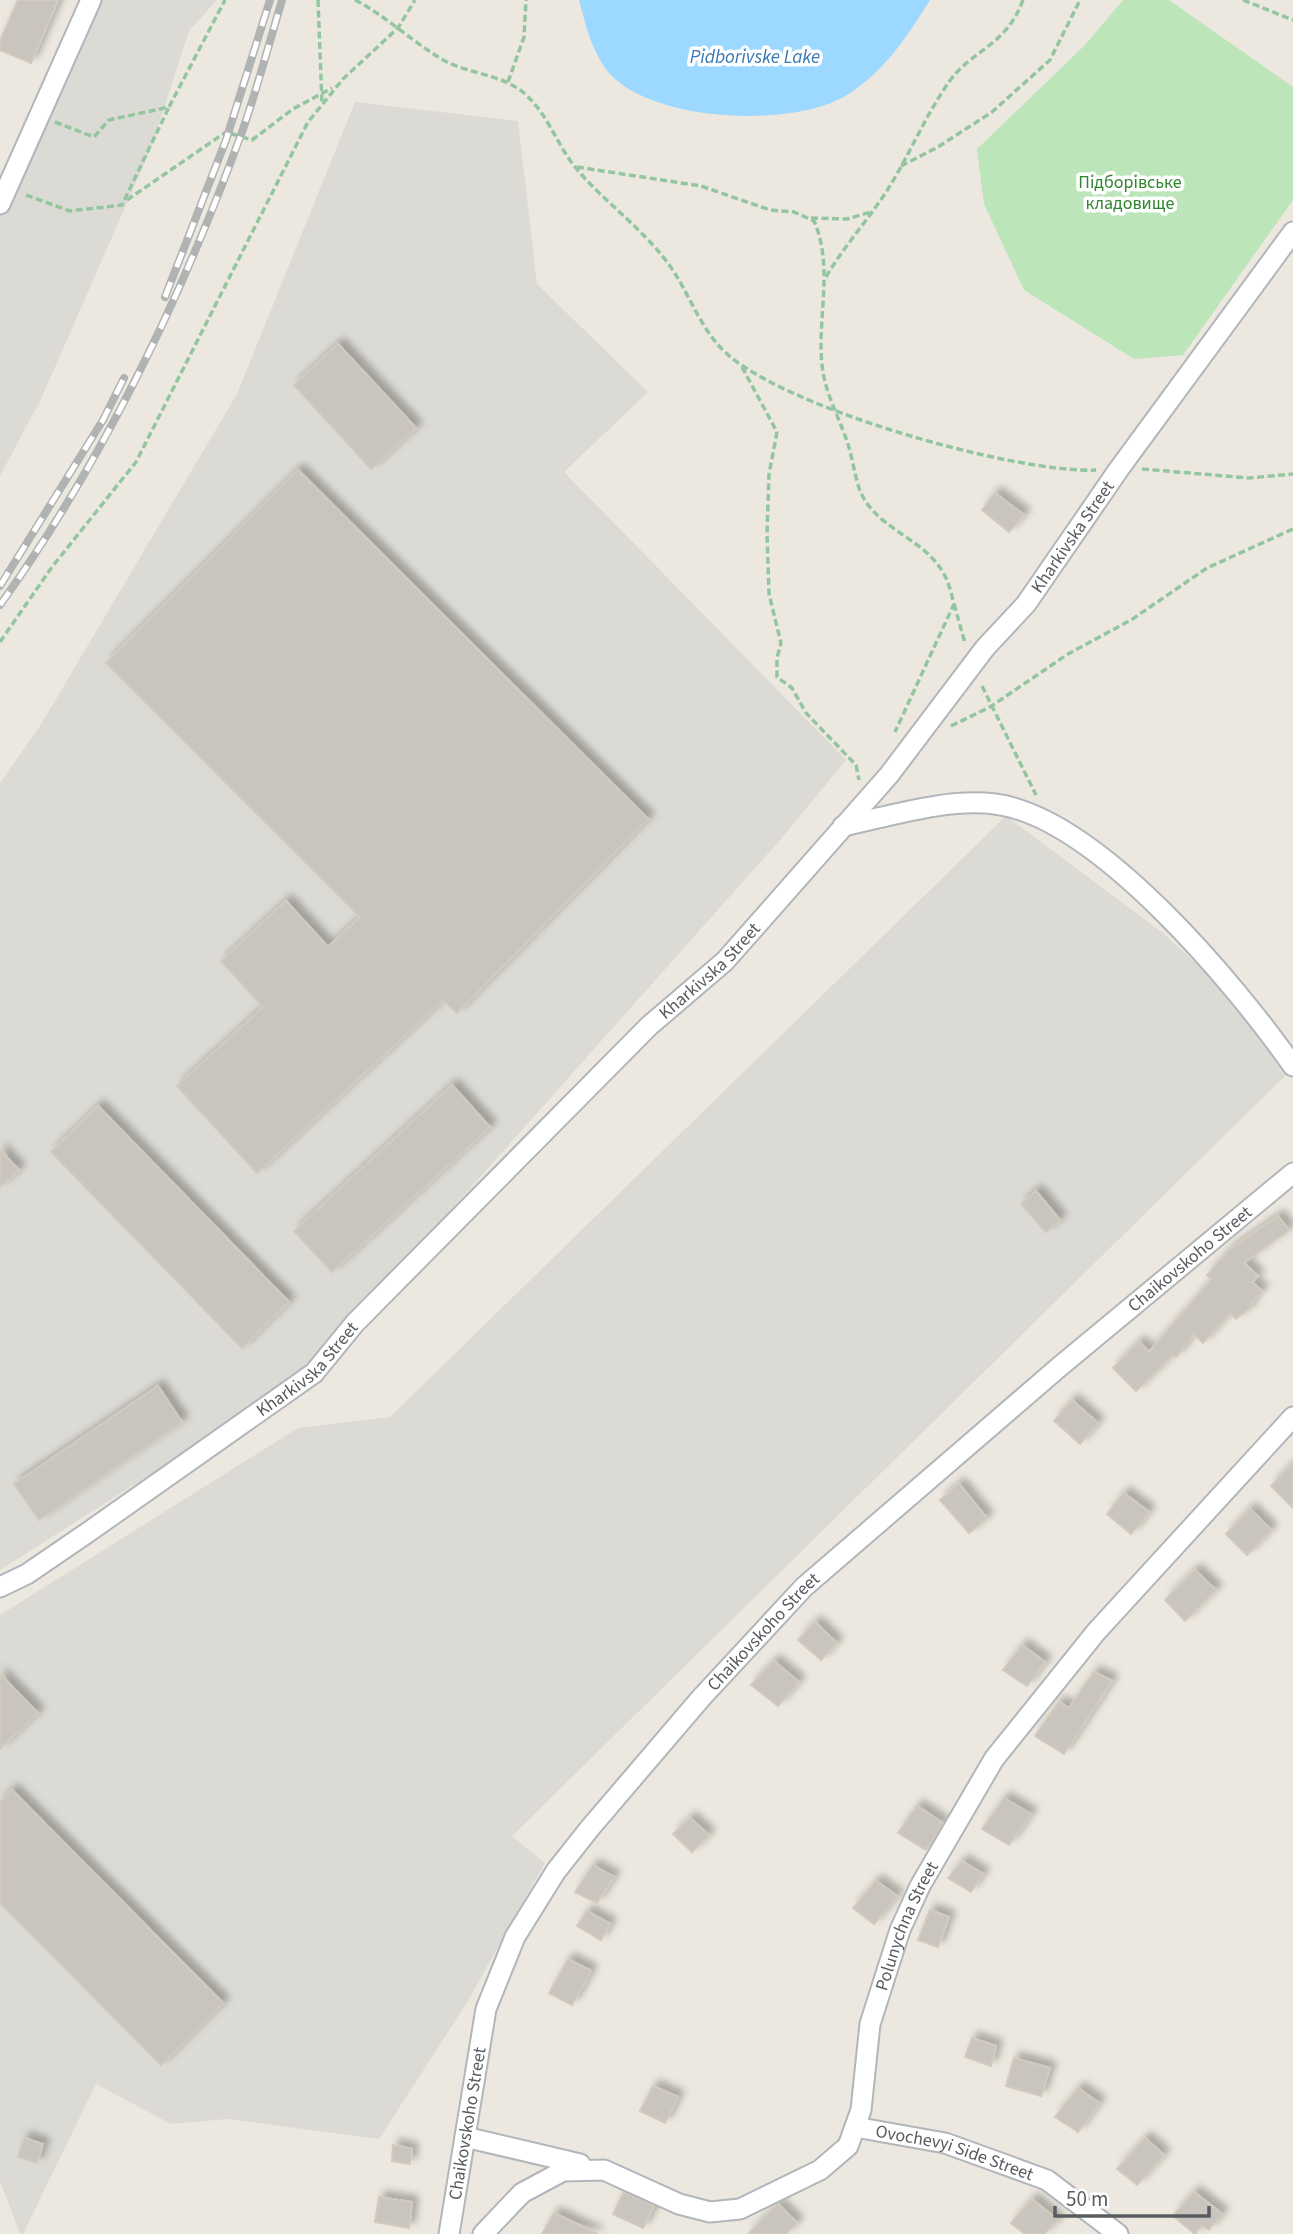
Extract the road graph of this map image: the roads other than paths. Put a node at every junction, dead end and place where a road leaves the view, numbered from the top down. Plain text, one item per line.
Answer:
1 (91, 0) edge
2 (4, 196) edge
3 (1293, 232) edge
4 (843, 826) junction
5 (1293, 1066) edge
6 (1293, 1173) edge
7 (1293, 1417) edge
8 (0, 1587) edge
9 (855, 2127) junction
10 (465, 2137) junction
11 (604, 2170) junction
12 (449, 2234) edge
13 (483, 2234) edge
14 (1118, 2234) edge

1 - 2 street
3 - 4 street, Kharkivska Street
4 - 5 street
4 - 8 street, Kharkivska Street
6 - 10 street, Chaikovskoho Street
7 - 9 street, Polunychna Street
9 - 11 street, Polunychna Street
9 - 14 street, Ovochevyi Side Street
10 - 11 street
10 - 12 street, Chaikovskoho Street
11 - 13 street, Polunychna Street

